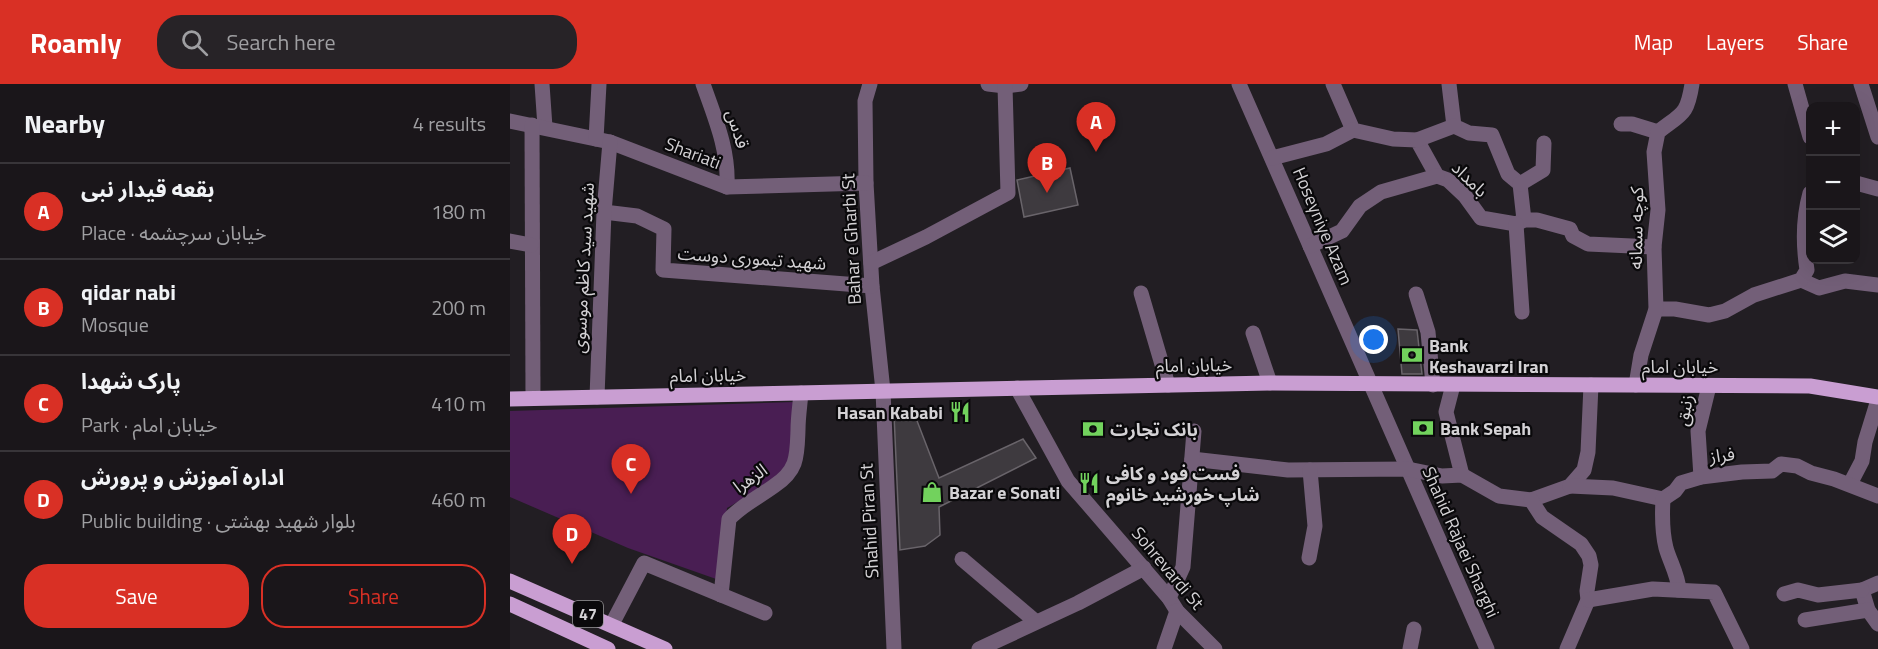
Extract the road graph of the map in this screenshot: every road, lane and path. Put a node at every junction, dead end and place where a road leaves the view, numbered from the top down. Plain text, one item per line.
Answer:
1 (542, 84) edge
2 (599, 84) edge
3 (703, 84) edge
4 (870, 84) edge
5 (988, 84) edge
6 (1021, 84) edge
7 (1239, 84) edge
8 (1333, 84) edge
9 (1449, 84) edge
10 (1692, 84) edge
11 (1795, 84) edge
12 (1861, 84) edge
13 (1005, 87) junction
14 (510, 121) edge
15 (1806, 123) edge
16 (1621, 124) dead end
17 (538, 126) junction
18 (1454, 126) junction
19 (1353, 130) junction
20 (1658, 132) junction
21 (1878, 136) edge
22 (1417, 140) junction
23 (603, 141) junction
24 (1544, 143) dead end
25 (1272, 158) junction
26 (1437, 176) junction
27 (866, 183) junction
28 (1520, 184) junction
29 (1860, 184) edge
30 (727, 187) junction
31 (1878, 189) edge
32 (1807, 210) edge
33 (604, 212) junction
34 (1520, 222) junction
35 (510, 242) edge
36 (531, 245) junction
37 (1310, 246) junction
38 (1654, 247) junction
39 (871, 263) junction
40 (1801, 280) junction
41 (1878, 285) edge
42 (872, 286) junction
43 (1141, 293) dead end
44 (1416, 294) dead end
45 (1656, 309) junction
46 (1522, 312) dead end
47 (1253, 333) dead end
48 (1270, 383) junction
49 (1168, 385) junction
50 (1370, 385) junction
51 (1433, 385) junction
52 (1453, 385) junction
53 (1591, 385) junction
54 (1636, 385) junction
55 (1709, 386) junction
56 (1017, 388) junction
57 (883, 391) junction
58 (801, 393) junction
59 (597, 397) junction
60 (533, 398) junction
61 (1878, 398) edge
62 (510, 399) edge
63 (1194, 431) dead end
64 (1192, 459) junction
65 (1310, 470) junction
66 (1408, 470) junction
67 (1462, 475) junction
68 (1701, 477) junction
69 (1850, 484) junction
70 (1570, 486) junction
71 (1878, 496) edge
72 (1662, 499) junction
73 (1531, 500) junction
74 (1309, 558) dead end
75 (962, 559) dead end
76 (1144, 568) junction
77 (510, 581) edge
78 (1878, 583) edge
79 (1679, 590) junction
80 (1862, 590) junction
81 (1784, 594) dead end
82 (721, 595) junction
83 (1588, 600) junction
84 (510, 604) edge
85 (1173, 604) junction
86 (1868, 610) junction
87 (765, 613) dead end
88 (1805, 620) dead end
89 (1035, 621) junction
90 (612, 624) junction
91 (1878, 624) edge
92 (1414, 629) dead end
93 (608, 649) edge
94 (665, 649) edge
95 (894, 649) edge
96 (980, 649) edge
97 (1164, 649) edge
98 (1215, 649) edge
99 (1410, 649) edge
100 (1487, 649) edge
101 (1567, 649) edge
102 (1742, 649) edge

1 - 17 street
2 - 23 street, شهید سید کاظم موسوی
3 - 30 street, قدس
4 - 27 street, Bahar e Gharbi St
5 - 13 street
6 - 13 street
7 - 25 street, Hoseyniye Azam
8 - 19 street
9 - 18 street
10 - 20 street
11 - 15 street
12 - 21 street
13 - 39 street
14 - 17 street, Shariati
16 - 20 street
17 - 23 street, Shariati
17 - 36 street
18 - 22 street
18 - 28 street
19 - 22 street
19 - 25 street
20 - 38 street, کوچه سمانه
22 - 26 street, بامداد
23 - 30 street, Shariati
23 - 33 street, شهید سید کاظم موسوی
24 - 28 street
25 - 37 street, Hoseyniye Azam
26 - 34 street, بامداد
26 - 37 street
27 - 30 street, Shariati
27 - 39 street, Bahar e Gharbi St
28 - 34 street
29 - 31 street
32 - 40 street
33 - 42 street, شهید تیموری دوست
33 - 59 street, شهید سید کاظم موسوی
34 - 38 street, بامداد
34 - 46 street
35 - 36 street
36 - 60 street
37 - 50 street, Hoseyniye Azam
38 - 45 street, کوچه سمانه
39 - 42 street, Bahar e Gharbi St
40 - 41 street
40 - 45 street
42 - 57 street, Bahar e Gharbi St
43 - 49 street
44 - 51 street
45 - 54 street, کوچه سمانه
47 - 48 street
48 - 49 main road, خیابان امام
48 - 50 main road, خیابان امام
49 - 56 main road, خیابان امام
50 - 51 main road, خیابان امام
50 - 66 street, Shahid Rajaei Sharghi
51 - 52 main road, خیابان امام
52 - 53 main road, خیابان امام
52 - 67 street
53 - 54 main road, خیابان امام
53 - 70 street
54 - 55 main road, خیابان امام
55 - 61 main road, خیابان امام
55 - 68 street, زنبق
56 - 57 main road, خیابان امام
56 - 76 street, Sohrevardi St
57 - 58 main road, خیابان امام
57 - 95 street, Shahid Piran St
58 - 59 main road, خیابان امام
58 - 82 street, الزهرا
59 - 60 main road, خیابان امام
60 - 62 main road, خیابان امام
61 - 69 street
63 - 64 street
64 - 65 street
64 - 85 street
65 - 66 street
65 - 74 street
66 - 67 street
66 - 100 street, Shahid Rajaei Sharghi
67 - 73 street
68 - 69 street, فراز
68 - 72 street, فراز
69 - 71 street, فراز
70 - 72 street
70 - 73 street
72 - 79 street
73 - 83 street
75 - 89 street
76 - 85 street, Sohrevardi St
76 - 89 street
77 - 90 main road, 47
78 - 80 street
79 - 83 street
79 - 102 street
80 - 81 street
80 - 86 street
82 - 87 street
82 - 90 street
83 - 101 street
84 - 93 main road, 47
85 - 97 street
85 - 98 street, Sohrevardi St
86 - 88 street
86 - 91 street
89 - 96 street
90 - 94 main road, 47
92 - 99 street

